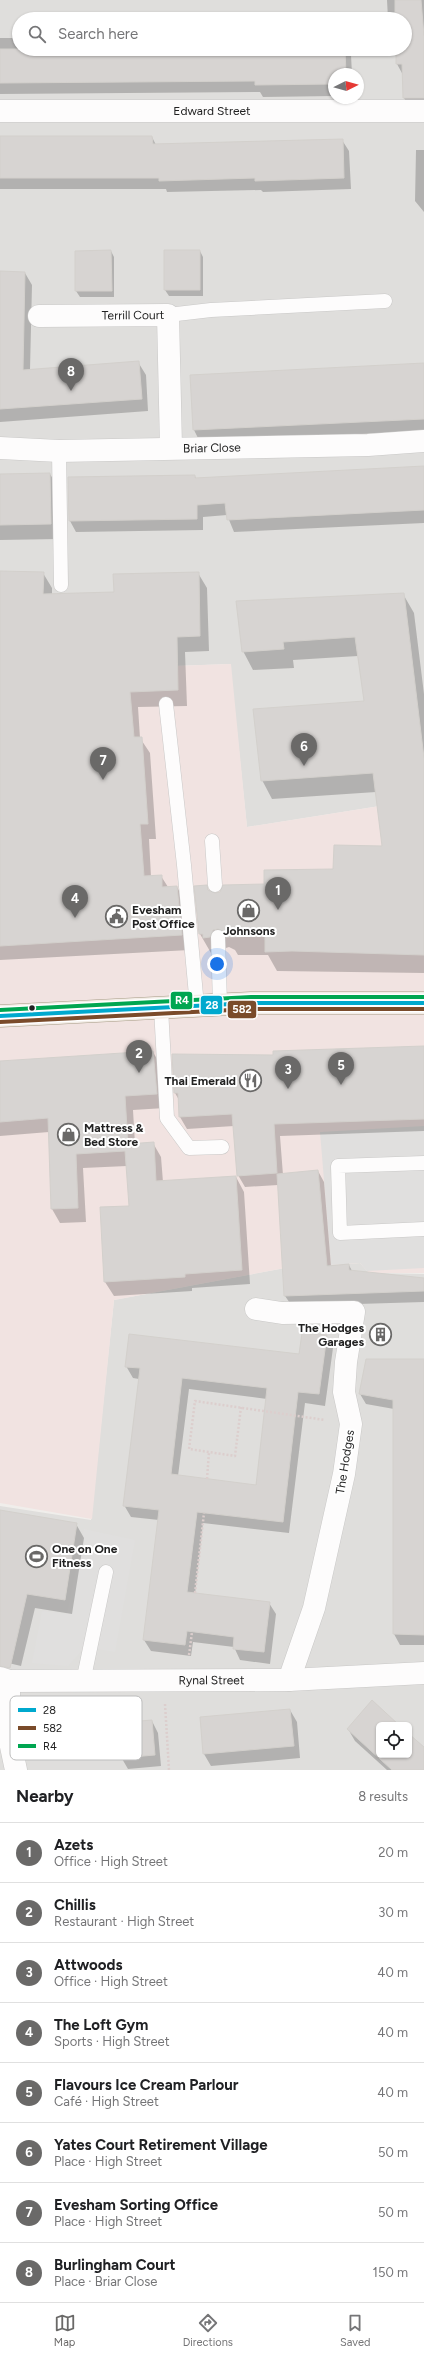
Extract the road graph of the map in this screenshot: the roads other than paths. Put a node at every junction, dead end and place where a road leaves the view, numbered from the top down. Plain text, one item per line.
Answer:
1 (424, 111) edge
2 (0, 112) edge
3 (384, 301) dead end
4 (168, 315) junction
5 (39, 316) dead end
6 (424, 441) edge
7 (171, 447) junction
8 (0, 448) edge
9 (58, 451) junction
10 (61, 585) dead end
11 (166, 704) dead end
12 (212, 841) dead end
13 (215, 885) dead end
14 (218, 937) dead end
15 (424, 1003) edge
16 (220, 1004) junction
17 (197, 1006) junction
18 (161, 1008) junction
19 (0, 1016) edge
20 (222, 1147) dead end
21 (424, 1163) edge
22 (424, 1229) edge
23 (256, 1309) dead end
24 (106, 1572) dead end
25 (424, 1673) edge
26 (5, 1680) edge
27 (289, 1680) junction
28 (83, 1682) junction
29 (10, 1762) edge

1 - 2 street, Edward Street
3 - 4 lane
4 - 5 street, Terrill Court
4 - 7 street, Terrill Court
6 - 7 street, Briar Close
7 - 9 street, Briar Close
8 - 9 street, Briar Close
9 - 10 lane
11 - 17 lane
12 - 13 lane
14 - 16 lane
15 - 16 main road
16 - 17 main road
17 - 18 main road
18 - 19 main road
18 - 20 lane
21 - 22 lane
23 - 27 street, The Hodges
24 - 28 lane
25 - 27 street, Rynal Street
26 - 28 street, Rynal Street
26 - 29 street
27 - 28 street, Rynal Street

